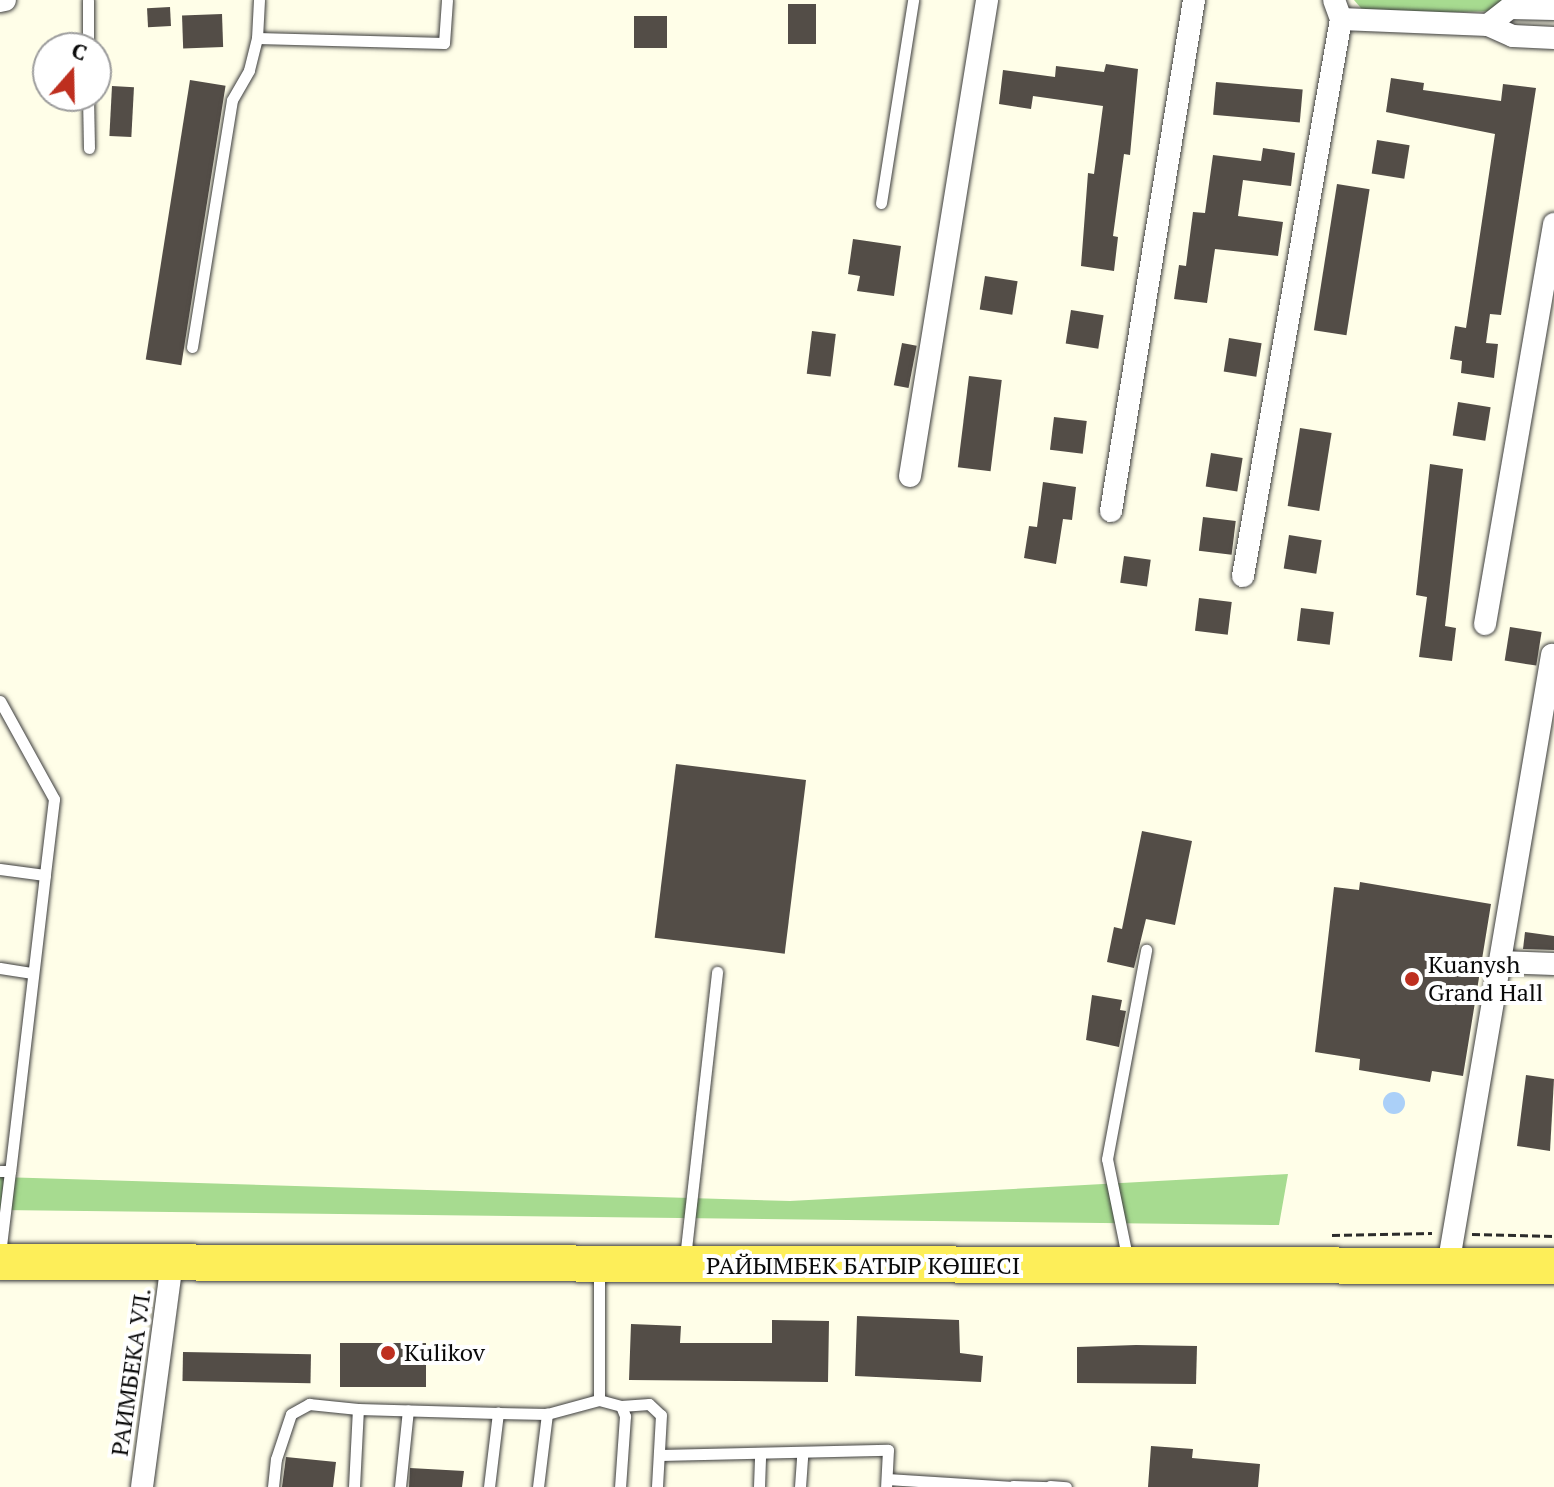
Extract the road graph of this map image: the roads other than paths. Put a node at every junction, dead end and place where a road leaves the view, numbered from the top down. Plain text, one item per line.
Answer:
1 (88, 0) edge
2 (259, 0) edge
3 (447, 0) edge
4 (913, 0) edge
5 (987, 0) edge
6 (1194, 0) edge
7 (1338, 9) edge
8 (1554, 9) edge
9 (1488, 25) junction
10 (88, 32) edge
11 (257, 38) junction
12 (1554, 38) edge
13 (88, 112) edge
14 (89, 148) dead end
15 (881, 203) dead end
16 (1554, 224) edge
17 (192, 347) dead end
18 (910, 476) dead end
19 (1111, 511) dead end
20 (1243, 576) dead end
21 (1485, 624) dead end
22 (1552, 655) dead end
23 (0, 701) edge
24 (0, 869) edge
25 (45, 875) junction
26 (1146, 950) dead end
27 (1500, 962) junction
28 (1554, 964) edge
29 (0, 968) edge
30 (717, 972) dead end
31 (33, 973) junction
32 (5, 1171) edge
33 (0, 1254) edge
34 (0, 1262) edge
35 (172, 1263) junction
36 (599, 1266) junction
37 (1129, 1266) junction
38 (1448, 1266) junction
39 (1554, 1266) edge
40 (684, 1267) junction
41 (599, 1400) junction
42 (621, 1406) junction
43 (358, 1409) junction
44 (408, 1410) junction
45 (498, 1413) junction
46 (547, 1414) junction
47 (660, 1455) junction
48 (760, 1455) junction
49 (802, 1455) junction
50 (887, 1483) edge
51 (920, 1484) edge
52 (1013, 1486) edge
53 (1050, 1486) edge
54 (142, 1487) edge
55 (273, 1487) edge
56 (354, 1487) edge
57 (400, 1487) edge
58 (489, 1487) edge
59 (538, 1487) edge
60 (620, 1487) edge
61 (657, 1487) edge
62 (759, 1487) edge
63 (800, 1487) edge
64 (1066, 1487) edge

1 - 10 lane
2 - 11 lane
3 - 11 lane
4 - 15 lane
5 - 18 street
6 - 19 street
7 - 9 street
7 - 20 street
8 - 9 street
9 - 12 street
11 - 17 lane
13 - 14 lane
16 - 21 street
22 - 27 street
23 - 25 lane
24 - 25 lane
25 - 31 lane
26 - 37 lane
27 - 28 street
27 - 38 street
29 - 31 lane
30 - 40 lane
31 - 32 lane
32 - 33 lane
34 - 35 main road, РАЙЫМБЕК БАТЫР КӨШЕСІ
35 - 36 main road, РАЙЫМБЕК БАТЫР КӨШЕСІ
35 - 54 street, РАИМБЕКА УЛ.
36 - 40 main road, РАЙЫМБЕК БАТЫР КӨШЕСІ
36 - 41 lane
37 - 38 main road, РАЙЫМБЕК БАТЫР КӨШЕСІ
37 - 40 main road, РАЙЫМБЕК БАТЫР КӨШЕСІ
38 - 39 main road, РАЙЫМБЕК БАТЫР КӨШЕСІ
41 - 42 lane
41 - 46 lane
42 - 47 lane
42 - 60 lane
43 - 44 lane
43 - 55 lane
43 - 56 lane
44 - 45 lane
44 - 57 lane
45 - 46 lane
45 - 58 lane
46 - 59 lane
47 - 48 lane
47 - 61 lane
48 - 49 lane
48 - 62 lane
49 - 50 lane
49 - 63 lane
50 - 51 lane
51 - 52 lane
52 - 53 lane
53 - 64 lane

